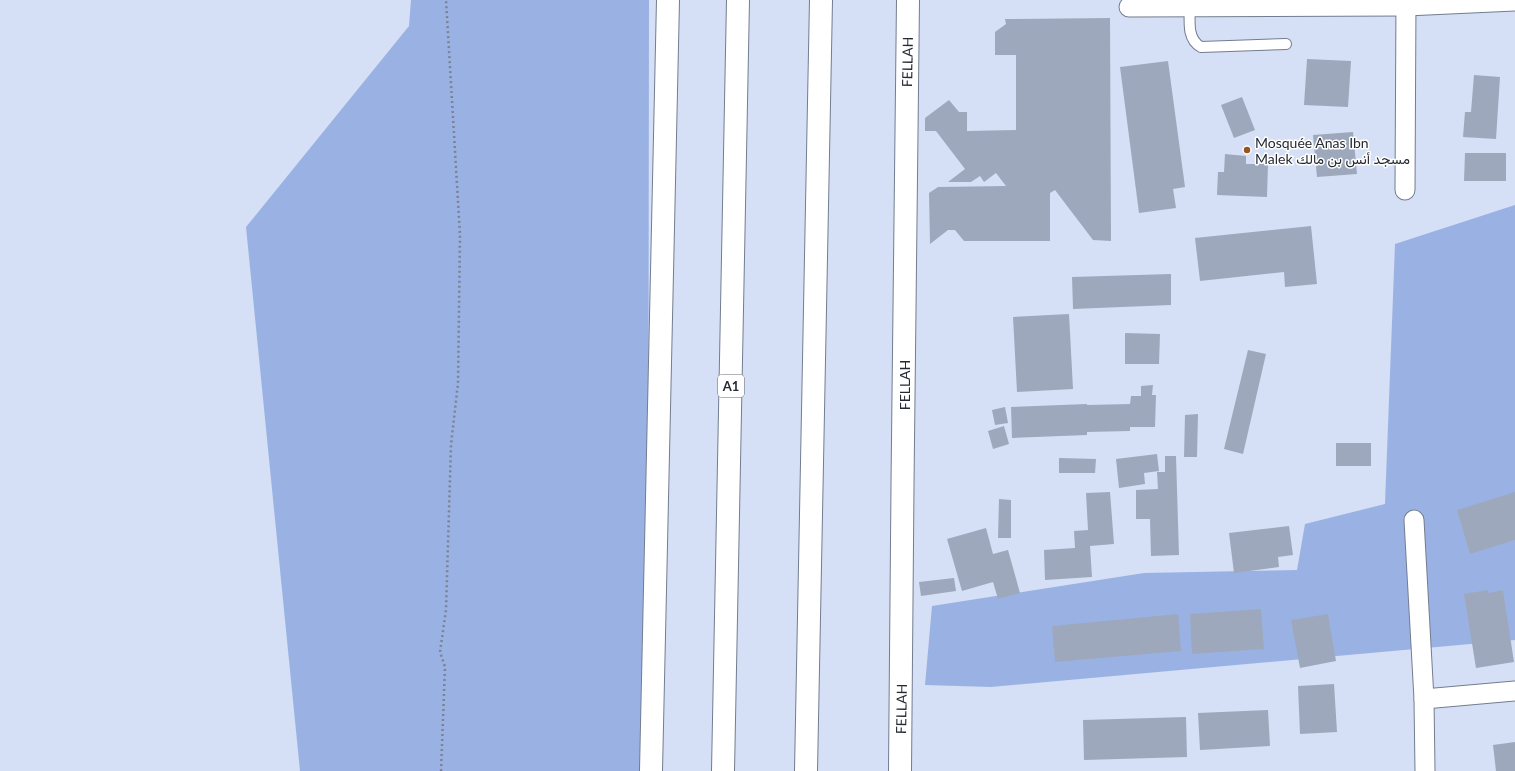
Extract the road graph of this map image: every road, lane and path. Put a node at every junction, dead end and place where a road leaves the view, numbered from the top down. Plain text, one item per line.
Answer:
1 (446, 0) edge
2 (668, 0) edge
3 (738, 0) edge
4 (821, 0) edge
5 (908, 0) edge
6 (1515, 2) edge
7 (1190, 3) edge
8 (1406, 3) edge
9 (1129, 7) dead end
10 (1286, 44) dead end
11 (1405, 190) dead end
12 (1414, 520) dead end
13 (1515, 690) edge
14 (1424, 699) junction
15 (441, 771) edge
16 (651, 771) edge
17 (723, 771) edge
18 (806, 771) edge
19 (900, 771) edge
20 (1424, 771) edge

1 - 15 path
2 - 16 main road
3 - 17 main road, A1
4 - 18 main road
5 - 19 main road, FELLAH
6 - 8 street
7 - 8 street
7 - 9 street
7 - 10 lane
8 - 11 street
12 - 14 street
13 - 14 street
14 - 20 street

